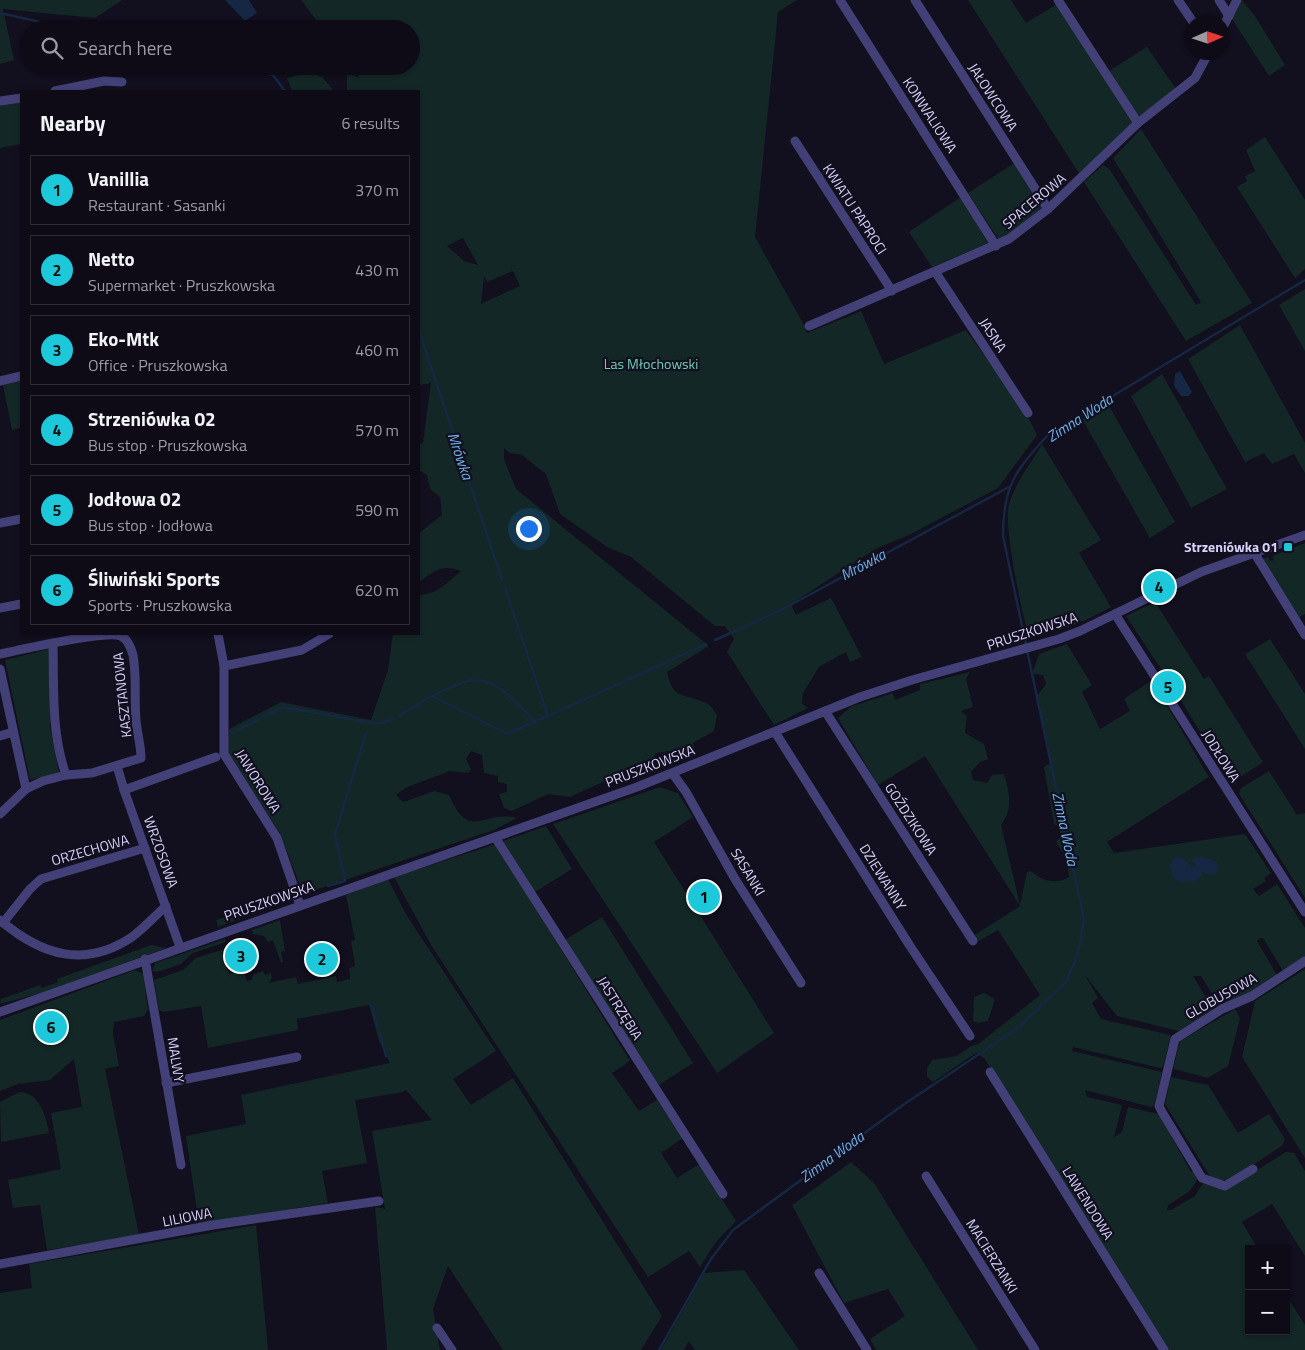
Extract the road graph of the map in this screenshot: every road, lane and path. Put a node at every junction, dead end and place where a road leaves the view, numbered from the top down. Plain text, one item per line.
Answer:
1 (840, 0) edge
2 (914, 0) edge
3 (1058, 0) edge
4 (1178, 0) edge
5 (1219, 0) edge
6 (1237, 0) edge
7 (1188, 15) edge
8 (1228, 15) edge
9 (1230, 15) edge
10 (1205, 60) edge
11 (122, 82) dead end
12 (60, 90) edge
13 (20, 98) edge
14 (0, 101) edge
15 (1138, 123) junction
16 (795, 141) dead end
17 (1048, 209) junction
18 (996, 246) junction
19 (936, 273) junction
20 (892, 291) junction
21 (809, 326) dead end
22 (20, 376) edge
23 (0, 380) edge
24 (1028, 412) dead end
25 (20, 519) edge
26 (0, 523) edge
27 (1305, 535) edge
28 (1256, 554) junction
29 (20, 604) edge
30 (0, 608) edge
31 (1115, 614) junction
32 (218, 635) edge
33 (327, 635) edge
34 (1305, 635) edge
35 (53, 643) junction
36 (0, 654) edge
37 (224, 666) junction
38 (0, 669) edge
39 (825, 711) junction
40 (13, 732) junction
41 (775, 732) junction
42 (0, 736) edge
43 (216, 757) dead end
44 (117, 766) junction
45 (672, 774) junction
46 (66, 775) junction
47 (26, 789) junction
48 (124, 790) junction
49 (0, 814) edge
50 (495, 836) junction
51 (144, 848) junction
52 (300, 905) junction
53 (166, 906) junction
54 (1305, 912) edge
55 (2, 921) edge
56 (973, 941) dead end
57 (180, 947) junction
58 (145, 959) junction
59 (1305, 961) edge
60 (801, 983) dead end
61 (0, 1012) edge
62 (970, 1036) dead end
63 (297, 1057) dead end
64 (990, 1072) dead end
65 (166, 1083) junction
66 (181, 1165) dead end
67 (1253, 1169) dead end
68 (926, 1176) dead end
69 (723, 1194) dead end
70 (379, 1201) dead end
71 (0, 1264) edge
72 (819, 1273) dead end
73 (437, 1328) dead end
74 (452, 1350) edge
75 (867, 1350) edge
76 (1035, 1350) edge
77 (1164, 1350) edge

1 - 18 street, KONWALIOWA
2 - 17 street, JAŁOWCOWA
3 - 15 street
4 - 7 street
5 - 8 street
6 - 9 street
10 - 15 street, SPACEROWA
11 - 12 street
13 - 14 street
15 - 17 street, SPACEROWA
16 - 20 street, KWIATU PAPROCI
17 - 18 street, SPACEROWA
18 - 19 street, SPACEROWA
19 - 20 street, SPACEROWA
19 - 24 street, JASNA
20 - 21 street, SPACEROWA
22 - 23 street
25 - 26 street
27 - 28 street, PRUSZKOWSKA
28 - 31 street, PRUSZKOWSKA
28 - 34 street
29 - 30 street
31 - 39 street, PRUSZKOWSKA
31 - 54 street, JODŁOWA
32 - 37 street, JAWOROWA
33 - 37 street
35 - 36 street, KASZTANOWA
35 - 44 street, KASZTANOWA
35 - 46 street
37 - 52 street, JAWOROWA
38 - 40 street
39 - 41 street, PRUSZKOWSKA
39 - 56 street, GOŹDZIKOWA
40 - 42 street
40 - 47 street
41 - 45 street, PRUSZKOWSKA
41 - 62 street, DZIEWANNY
43 - 48 street, JAWOROWA
44 - 46 street
44 - 48 street, WRZOSOWA
45 - 50 street, PRUSZKOWSKA
45 - 60 street, SASANKI
46 - 47 street
47 - 49 street
48 - 51 street, WRZOSOWA
50 - 52 street, PRUSZKOWSKA
50 - 69 street, JASTRZĘBIA
51 - 53 street, WRZOSOWA
51 - 55 street, ORZECHOWA
52 - 57 street, PRUSZKOWSKA
53 - 55 street
53 - 57 street, WRZOSOWA
57 - 58 street, PRUSZKOWSKA
58 - 61 street, PRUSZKOWSKA
58 - 65 street, MALWY
59 - 67 street, GLOBUSOWA
63 - 65 street
64 - 77 street, LAWENDOWA
65 - 66 street, MALWY
68 - 76 street, MACIERZANKI
70 - 71 street, LILIOWA
72 - 75 street
73 - 74 street

